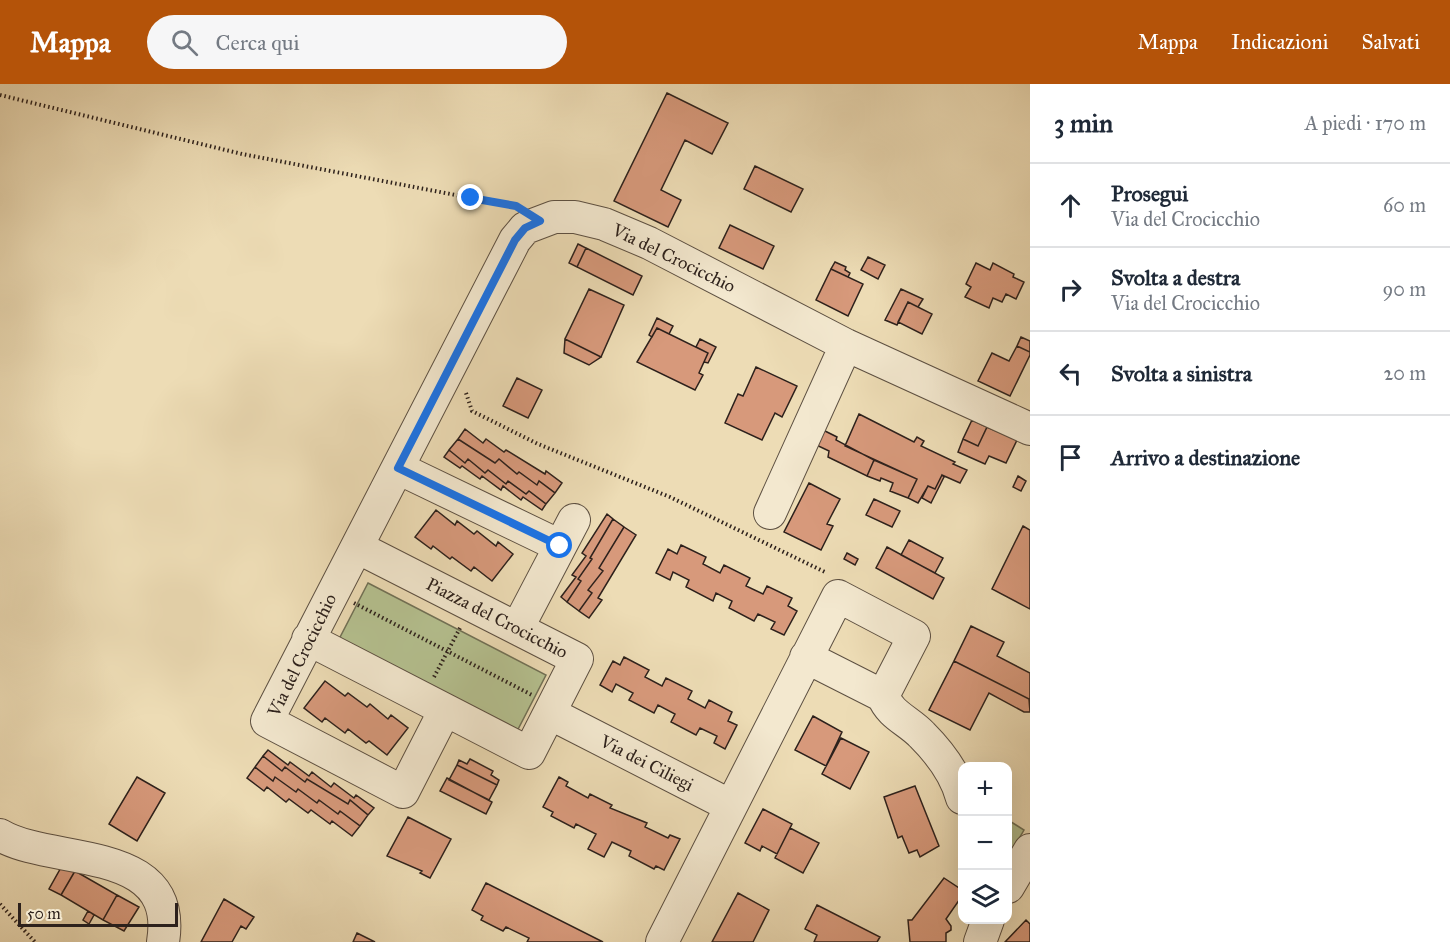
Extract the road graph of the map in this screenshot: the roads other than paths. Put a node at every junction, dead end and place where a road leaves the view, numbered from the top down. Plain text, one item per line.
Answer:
1 (846, 345) junction
2 (1030, 429) edge
3 (398, 468) junction
4 (770, 513) dead end
5 (357, 548) junction
6 (518, 627) junction
7 (308, 639) junction
8 (806, 657) junction
9 (883, 696) junction
10 (434, 704) junction
11 (558, 713) junction
12 (958, 788) edge
13 (731, 806) junction
14 (0, 835) edge
15 (1030, 850) edge
16 (1012, 875) edge
17 (987, 924) edge
18 (163, 942) edge
19 (662, 942) edge
20 (980, 942) edge

1 - 2 street, Via del Crocicchio
1 - 3 street, Via del Crocicchio
1 - 4 street
3 - 5 street, Via del Crocicchio
3 - 6 street
5 - 6 street, Piazza del Crocicchio
5 - 7 street, Via del Crocicchio
6 - 11 street, Piazza del Crocicchio
7 - 10 street, Piazza del Crocicchio
7 - 10 street, Via del Crocicchio
8 - 9 street
8 - 9 street
8 - 13 street
9 - 12 street
10 - 11 street, Piazza del Crocicchio
11 - 13 street, Via dei Ciliegi
13 - 19 street
14 - 18 street
15 - 16 street
17 - 20 street

